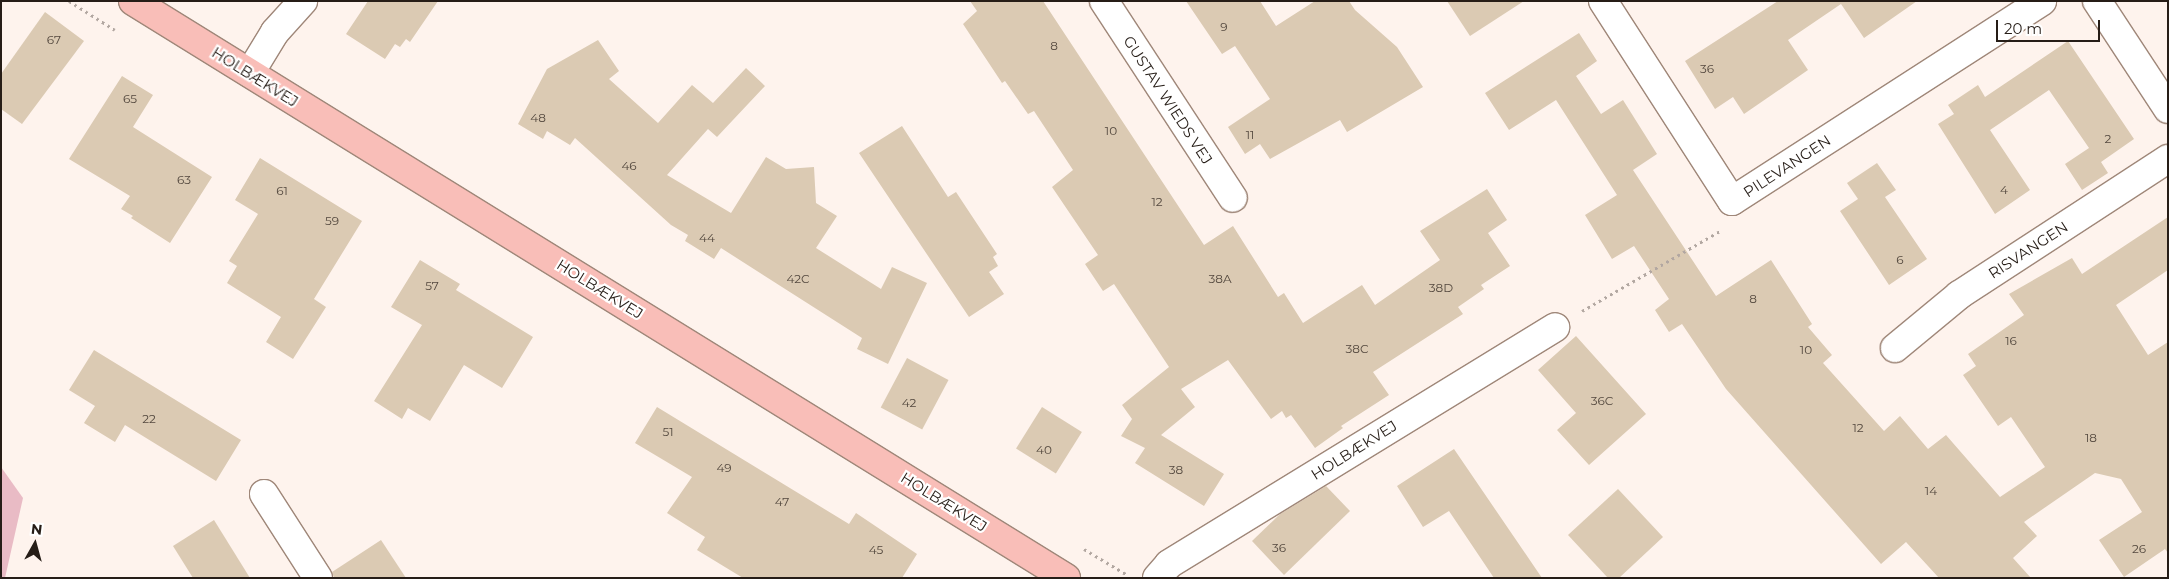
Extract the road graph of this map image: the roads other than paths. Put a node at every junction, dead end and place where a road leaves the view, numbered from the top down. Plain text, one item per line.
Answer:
1 (133, 1) edge
2 (303, 1) edge
3 (1104, 1) edge
4 (1602, 1) edge
5 (2042, 1) edge
6 (2097, 1) edge
7 (250, 73) junction
8 (2168, 109) edge
9 (2168, 159) edge
10 (1232, 198) dead end
11 (1555, 326) road end
12 (1895, 348) dead end
13 (264, 494) dead end
14 (318, 578) edge
15 (1066, 578) edge
16 (1156, 578) edge

1 - 7 main road, HOLBÆKVEJ
2 - 7 street
3 - 10 street, GUSTAV WIEDS VEJ
4 - 5 street, PILEVANGEN
6 - 8 street
7 - 15 main road, HOLBÆKVEJ
9 - 12 street, RISVANGEN
11 - 16 street, HOLBÆKVEJ
13 - 14 street

